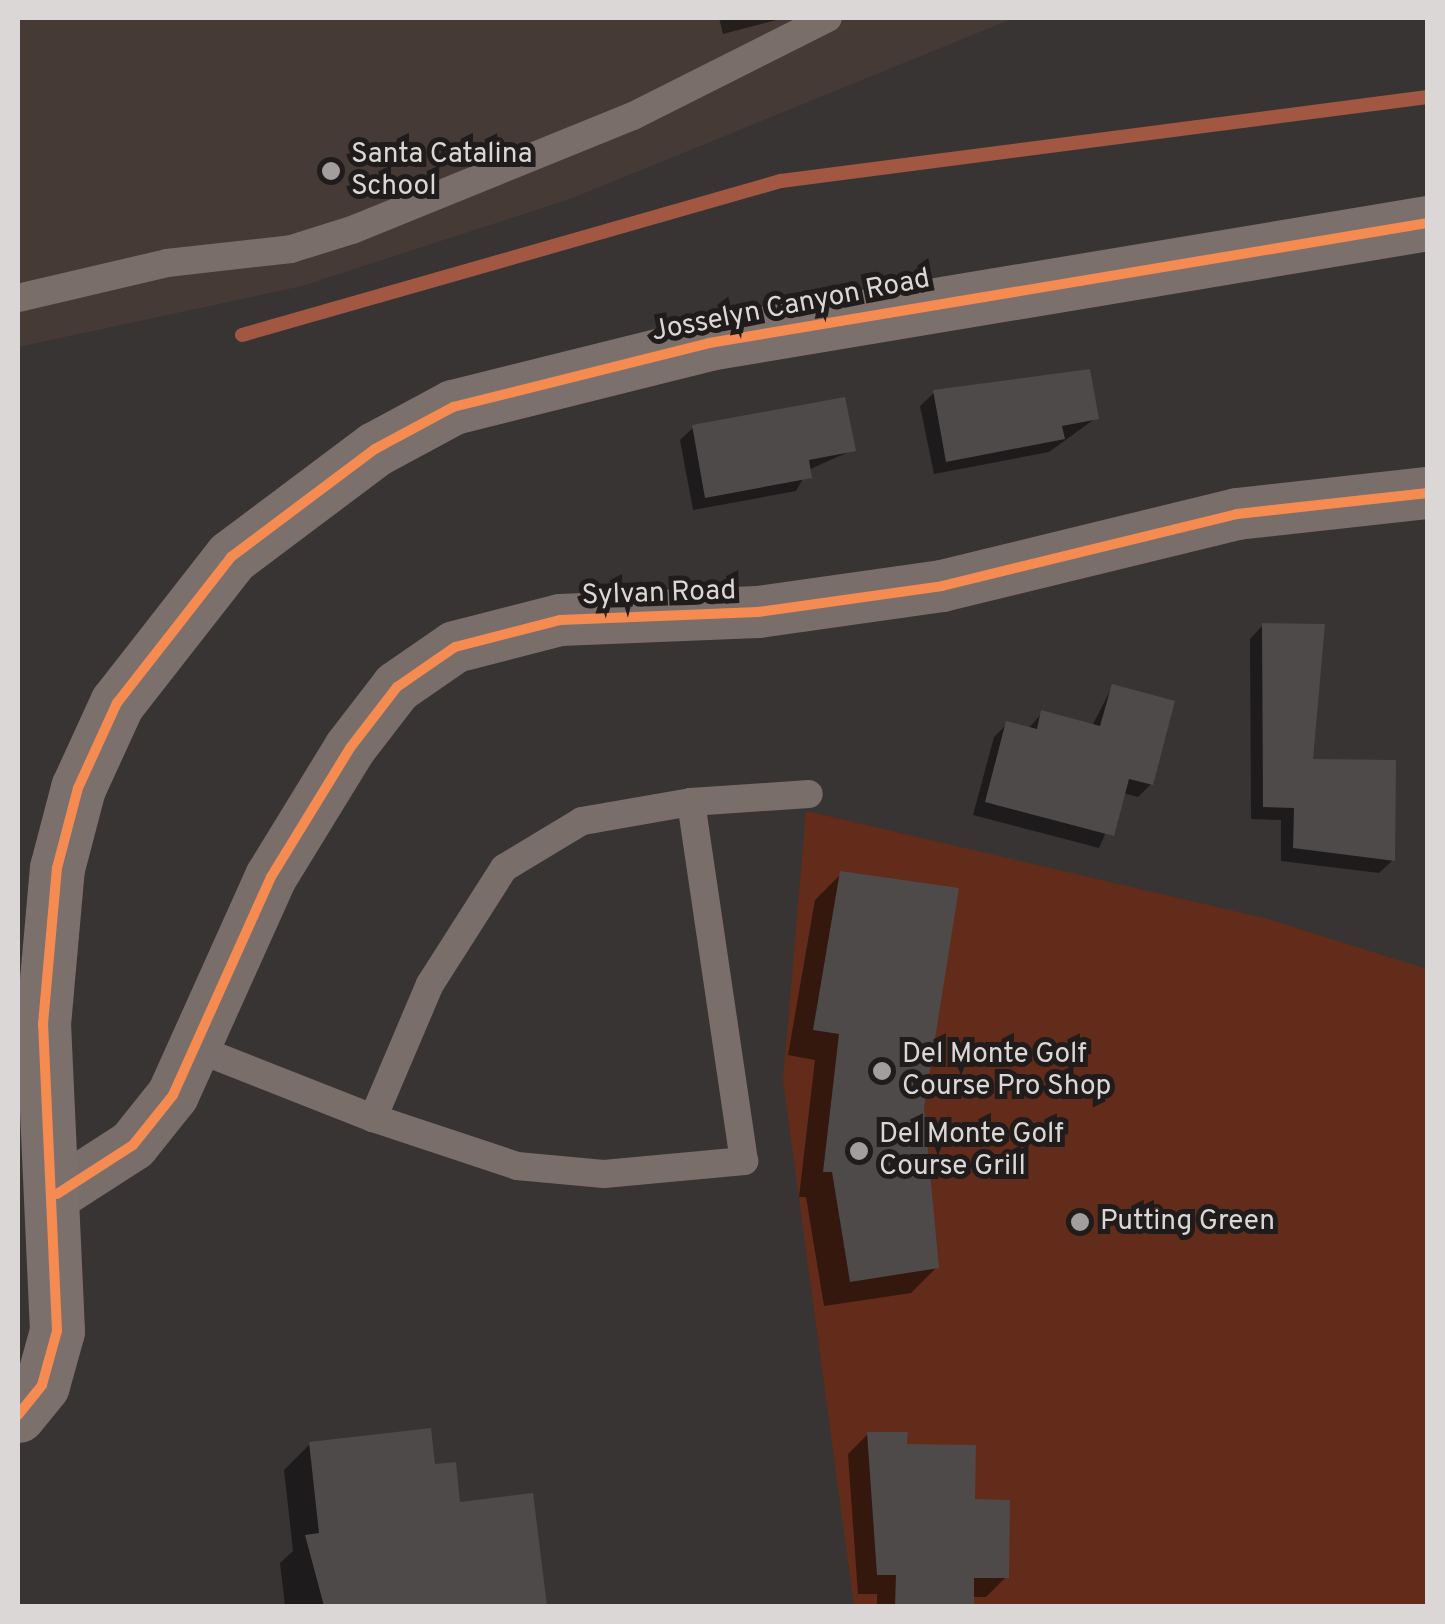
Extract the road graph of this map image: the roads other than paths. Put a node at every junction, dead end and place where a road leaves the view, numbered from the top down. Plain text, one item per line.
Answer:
1 (828, 18) edge
2 (1428, 223) edge
3 (18, 298) edge
4 (1428, 493) edge
5 (809, 794) dead end
6 (691, 802) junction
7 (195, 1048) junction
8 (373, 1118) junction
9 (57, 1194) junction
10 (18, 1415) edge

1 - 3 lane
2 - 9 street, Josselyn Canyon Road
4 - 7 street, Sylvan Road
5 - 6 lane
6 - 8 lane
6 - 8 lane
7 - 8 lane
7 - 9 street, Sylvan Road
9 - 10 street, Josselyn Canyon Road

